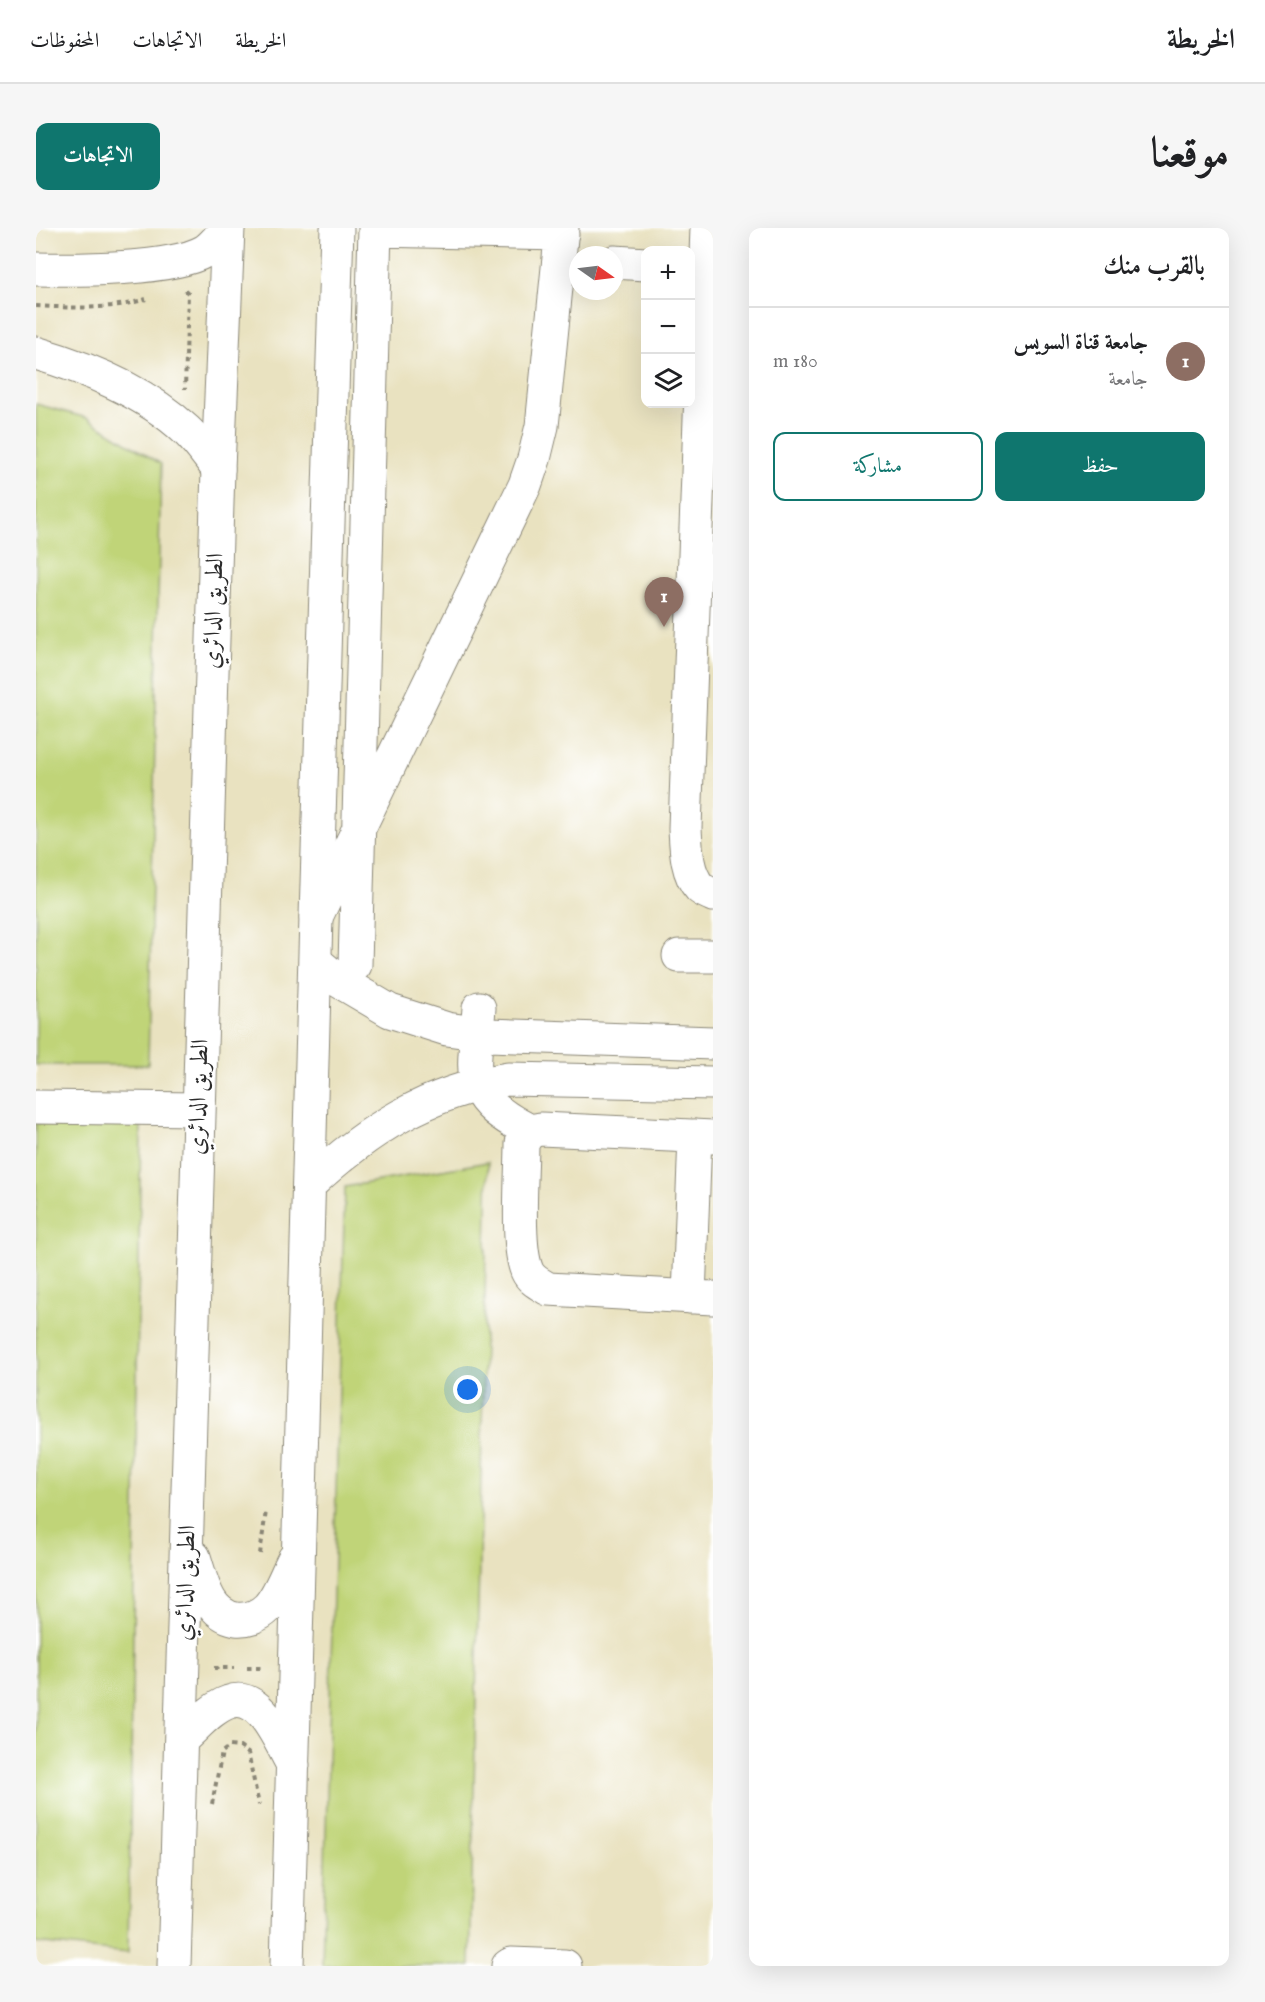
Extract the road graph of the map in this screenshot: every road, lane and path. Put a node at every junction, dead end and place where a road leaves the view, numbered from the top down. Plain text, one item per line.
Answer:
1 (228, 228) edge
2 (337, 228) edge
3 (375, 229) edge
4 (565, 246) edge
5 (704, 250) edge
6 (623, 263) edge
7 (641, 264) edge
8 (36, 269) edge
9 (177, 288) dead end
10 (151, 297) dead end
11 (36, 306) edge
12 (36, 353) edge
13 (185, 391) dead end
14 (218, 469) junction
15 (705, 479) edge
16 (358, 829) junction
17 (713, 895) edge
18 (316, 917) junction
19 (679, 956) dead end
20 (713, 956) edge
21 (316, 962) junction
22 (355, 965) dead end
23 (485, 1021) junction
24 (713, 1043) edge
25 (477, 1083) junction
26 (713, 1083) edge
27 (36, 1107) edge
28 (198, 1109) junction
29 (530, 1131) junction
30 (704, 1137) edge
31 (310, 1184) junction
32 (701, 1298) edge
33 (268, 1501) dead end
34 (188, 1538) junction
35 (299, 1548) junction
36 (260, 1556) dead end
37 (182, 1739) junction
38 (250, 1764) dead end
39 (293, 1764) junction
40 (211, 1812) dead end
41 (174, 1966) edge
42 (287, 1966) edge
43 (508, 1966) edge
44 (564, 1966) edge

1 - 8 main road
1 - 14 main road, الطريق الدائري
2 - 18 main road
3 - 4 main road
3 - 16 main road
4 - 16 main road
5 - 15 main road
6 - 7 main road
9 - 13 path
10 - 11 path
12 - 14 main road
14 - 28 main road, الطريق الدائري
15 - 17 main road
16 - 18 main road
16 - 22 main road
18 - 21 main road
19 - 20 main road
21 - 23 main road
21 - 31 main road
23 - 24 main road
23 - 25 main road
25 - 26 main road
25 - 29 main road
25 - 31 main road
27 - 28 main road
28 - 34 main road, الطريق الدائري
29 - 30 main road
29 - 32 main road
30 - 32 main road
31 - 35 main road
33 - 36 path
34 - 35 main road
34 - 37 main road, الطريق الدائري
35 - 39 main road
37 - 39 main road
37 - 41 main road, الطريق الدائري
38 - 40 path
39 - 42 main road
43 - 44 main road

